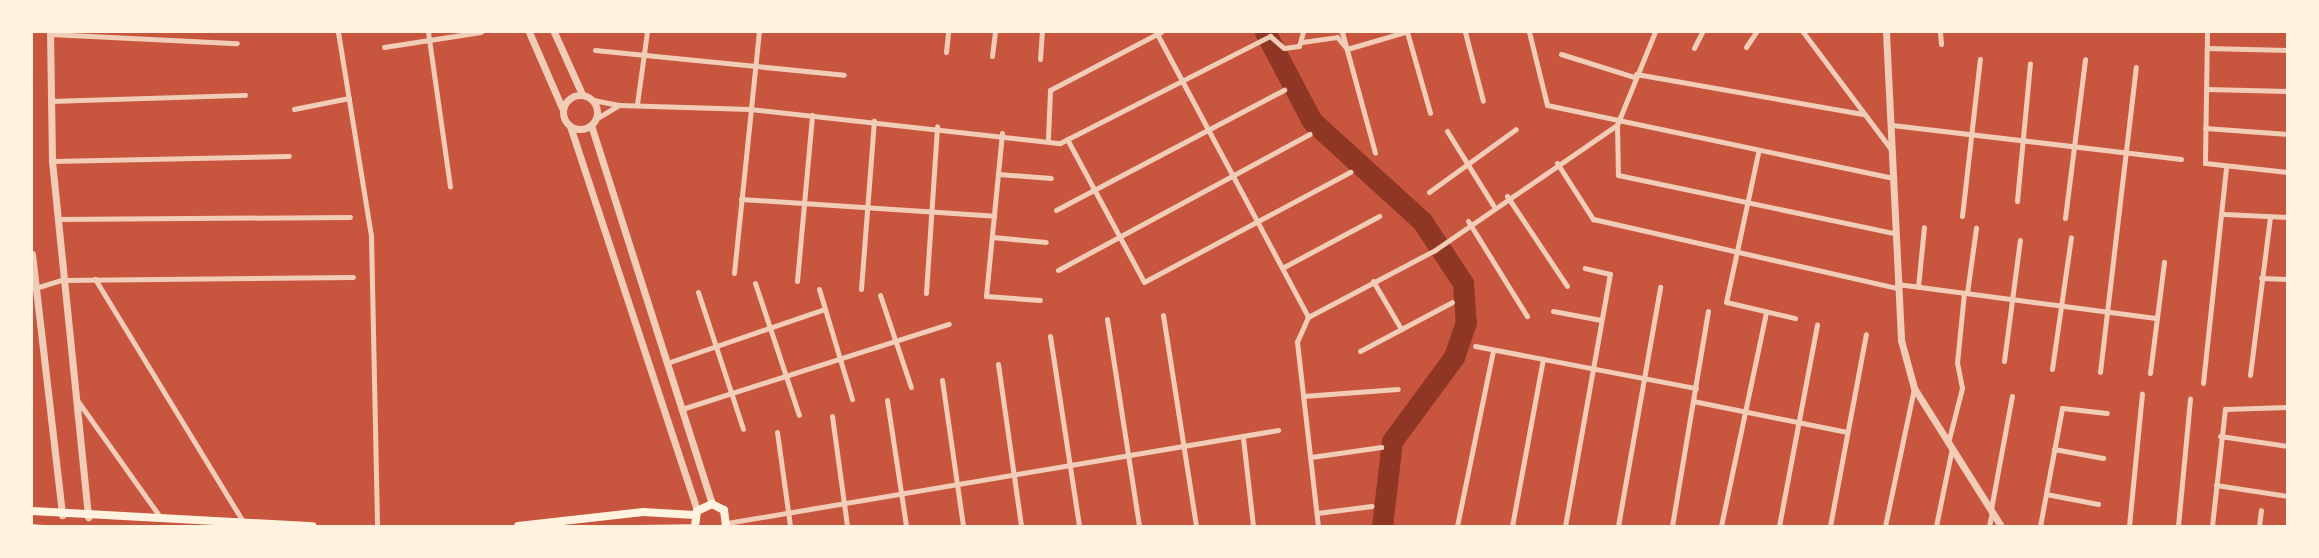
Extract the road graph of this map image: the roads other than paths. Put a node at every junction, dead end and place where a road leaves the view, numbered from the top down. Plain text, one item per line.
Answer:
1 (338, 32) edge
2 (428, 32) edge
3 (481, 32) edge
4 (529, 32) edge
5 (554, 32) edge
6 (647, 32) edge
7 (759, 32) edge
8 (948, 32) edge
9 (995, 32) edge
10 (1042, 32) edge
11 (1158, 32) edge
12 (1303, 32) edge
13 (1342, 32) edge
14 (1406, 32) edge
15 (1465, 32) edge
16 (1529, 32) edge
17 (1655, 32) edge
18 (1702, 32) edge
19 (1756, 32) edge
20 (1803, 32) edge
21 (1886, 32) edge
22 (1940, 32) edge
23 (2207, 32) edge
24 (50, 33) edge
25 (430, 41) junction
26 (237, 43) dead end
27 (1301, 44) junction
28 (1941, 44) dead end
29 (384, 47) dead end
30 (1746, 47) dead end
31 (1694, 48) dead end
32 (2207, 48) junction
33 (1347, 49) junction
34 (595, 50) dead end
35 (2287, 50) edge
36 (946, 52) dead end
37 (1561, 54) dead end
38 (644, 55) junction
39 (992, 56) dead end
40 (1040, 59) dead end
41 (1980, 59) dead end
42 (2085, 59) dead end
43 (2030, 64) dead end
44 (755, 66) junction
45 (2136, 67) dead end
46 (844, 75) dead end
47 (1635, 75) junction
48 (1183, 80) junction
49 (2206, 89) junction
50 (1284, 90) dead end
51 (2287, 91) edge
52 (582, 94) junction
53 (245, 95) dead end
54 (349, 97) junction
55 (593, 100) junction
56 (50, 101) junction
57 (1483, 101) dead end
58 (638, 104) junction
59 (619, 105) junction
60 (294, 109) dead end
61 (562, 109) junction
62 (750, 109) junction
63 (1430, 113) dead end
64 (1863, 114) junction
65 (812, 115) junction
66 (874, 120) junction
67 (593, 122) junction
68 (1617, 125) junction
69 (1892, 125) junction
70 (570, 126) junction
71 (937, 126) junction
72 (2205, 128) junction
73 (1516, 129) dead end
74 (1209, 130) junction
75 (1447, 131) dead end
76 (1002, 133) junction
77 (1310, 134) dead end
78 (1971, 134) junction
79 (2287, 134) edge
80 (1048, 138) junction
81 (1067, 139) junction
82 (2022, 140) junction
83 (2073, 146) junction
84 (1893, 151) junction
85 (2125, 152) junction
86 (1375, 153) dead end
87 (1758, 153) junction
88 (289, 156) dead end
89 (2182, 159) dead end
90 (52, 160) junction
91 (1557, 163) junction
92 (1467, 164) junction
93 (2226, 167) junction
94 (1350, 172) dead end
95 (2287, 172) edge
96 (998, 174) junction
97 (1233, 176) junction
98 (1051, 177) dead end
99 (1894, 178) junction
100 (450, 186) dead end
101 (1094, 191) junction
102 (1429, 192) dead end
103 (1507, 196) junction
104 (741, 199) junction
105 (2017, 201) dead end
106 (804, 202) junction
107 (1746, 202) junction
108 (1493, 205) junction
109 (867, 206) junction
110 (931, 210) junction
111 (1056, 210) dead end
112 (2224, 214) junction
113 (994, 216) junction
114 (1379, 216) dead end
115 (1962, 216) dead end
116 (350, 217) dead end
117 (2270, 217) junction
118 (2287, 217) edge
119 (57, 219) junction
120 (2065, 219) dead end
121 (1468, 221) junction
122 (1259, 222) junction
123 (1924, 227) dead end
124 (1976, 228) dead end
125 (1894, 233) junction
126 (1119, 236) junction
127 (992, 237) junction
128 (2071, 237) dead end
129 (2020, 240) dead end
130 (1046, 242) dead end
131 (1734, 253) junction
132 (32, 254) edge
133 (2164, 262) dead end
134 (1284, 267) junction
135 (1585, 268) dead end
136 (1058, 270) dead end
137 (734, 273) dead end
138 (353, 277) dead end
139 (2261, 278) junction
140 (95, 279) junction
141 (2287, 279) edge
142 (62, 280) junction
143 (797, 281) dead end
144 (1373, 281) junction
145 (755, 282) dead end
146 (1567, 286) dead end
147 (1897, 286) junction
148 (1660, 287) dead end
149 (1917, 287) junction
150 (34, 289) edge
151 (819, 289) dead end
152 (861, 289) dead end
153 (698, 292) dead end
154 (926, 293) dead end
155 (1965, 293) junction
156 (880, 295) dead end
157 (2013, 299) junction
158 (1040, 300) dead end
159 (1452, 302) dead end
160 (2061, 306) junction
161 (825, 309) junction
162 (1708, 311) dead end
163 (1553, 312) dead end
164 (1766, 312) junction
165 (2109, 312) junction
166 (1163, 315) dead end
167 (1527, 316) dead end
168 (1308, 317) junction
169 (1795, 318) dead end
170 (2156, 318) junction
171 (1107, 319) dead end
172 (1601, 320) junction
173 (949, 324) dead end
174 (1817, 325) dead end
175 (770, 327) junction
176 (1401, 329) junction
177 (1866, 334) dead end
178 (1050, 337) dead end
179 (896, 341) junction
180 (716, 346) junction
181 (1475, 346) dead end
182 (1493, 350) junction
183 (1360, 351) dead end
184 (840, 359) junction
185 (1543, 359) junction
186 (2004, 361) dead end
187 (667, 363) junction
188 (998, 364) dead end
189 (1591, 369) junction
190 (2052, 369) dead end
191 (2100, 372) dead end
192 (2150, 373) dead end
193 (2250, 375) dead end
194 (787, 376) junction
195 (1642, 378) junction
196 (942, 380) dead end
197 (2203, 383) dead end
198 (911, 387) dead end
199 (1696, 388) junction
200 (1914, 388) junction
201 (1398, 389) dead end
202 (732, 393) junction
203 (73, 394) junction
204 (2142, 394) dead end
205 (1303, 396) junction
206 (2012, 396) dead end
207 (2190, 399) dead end
208 (852, 400) dead end
209 (887, 400) dead end
210 (1693, 401) junction
211 (2287, 407) edge
212 (682, 409) junction
213 (1747, 411) junction
214 (2107, 413) dead end
215 (799, 415) dead end
216 (832, 416) dead end
217 (1799, 422) junction
218 (743, 429) dead end
219 (1278, 430) dead end
220 (777, 432) dead end
221 (1847, 432) junction
222 (2220, 436) junction
223 (1243, 438) junction
224 (1950, 445) junction
225 (2287, 446) edge
226 (1381, 447) dead end
227 (1184, 448) junction
228 (2054, 449) junction
229 (1311, 457) junction
230 (1129, 458) junction
231 (2103, 458) dead end
232 (1070, 469) junction
233 (1015, 478) junction
234 (2216, 485) junction
235 (957, 487) junction
236 (2046, 494) junction
237 (902, 496) junction
238 (2287, 496) edge
239 (712, 504) junction
240 (2098, 504) dead end
241 (844, 505) junction
242 (1372, 506) dead end
243 (1992, 510) junction
244 (2261, 510) dead end
245 (32, 511) edge
246 (788, 513) junction
247 (1317, 513) junction
248 (62, 516) junction
249 (695, 519) edge
250 (162, 520) junction
251 (88, 522) edge
252 (244, 523) junction
253 (32, 525) edge
254 (726, 525) edge
255 (44, 527) edge
256 (62, 527) edge
257 (313, 527) edge
258 (377, 527) edge
259 (518, 527) edge
260 (637, 527) edge
261 (790, 527) edge
262 (847, 527) edge
263 (906, 527) edge
264 (963, 527) edge
265 (1021, 527) edge
266 (1079, 527) edge
267 (1139, 527) edge
268 (1196, 527) edge
269 (1254, 527) edge
270 (1318, 527) edge
271 (1457, 527) edge
272 (1513, 527) edge
273 (1565, 527) edge
274 (1618, 527) edge
275 (1672, 527) edge
276 (1721, 527) edge
277 (1779, 527) edge
278 (1830, 527) edge
279 (1885, 527) edge
280 (1936, 527) edge
281 (1989, 527) edge
282 (2001, 527) edge
283 (2040, 527) edge
284 (2129, 527) edge
285 (2178, 527) edge
286 (2212, 527) edge
287 (2259, 527) edge

1 - 54 street
2 - 25 street
3 - 25 street
4 - 61 street
5 - 52 street
6 - 38 street
7 - 44 street
8 - 36 street
9 - 39 street
10 - 40 street
11 - 48 street
11 - 80 street
12 - 27 street
13 - 33 street
14 - 33 street
14 - 63 street
15 - 57 street
16 - 68 street
17 - 47 street
18 - 31 street
19 - 30 street
20 - 64 street
21 - 69 street
22 - 28 street
23 - 32 street
24 - 26 street
24 - 56 street
25 - 29 street
25 - 100 street
27 - 33 street
27 - 48 street
32 - 35 street
32 - 49 street
33 - 86 street
34 - 38 street
37 - 47 street
38 - 44 street
38 - 58 street
41 - 78 street
42 - 83 street
43 - 82 street
44 - 46 street
44 - 62 street
45 - 85 street
47 - 64 street
47 - 68 street
48 - 74 street
48 - 81 street
49 - 51 street
49 - 72 street
50 - 74 street
52 - 55 street
52 - 61 street
53 - 56 street
54 - 60 street
54 - 258 street
55 - 59 street
55 - 67 street
56 - 90 street
58 - 59 street
58 - 62 street
59 - 67 street
61 - 70 street
62 - 65 street
62 - 104 street
64 - 84 street
65 - 66 street
65 - 106 street
66 - 71 street
66 - 109 street
67 - 70 street
67 - 187 street
68 - 87 street
68 - 91 street
68 - 107 street
69 - 78 street
69 - 84 street
70 - 249 street
71 - 76 street
71 - 110 street
72 - 79 street
72 - 93 street
73 - 92 street
74 - 97 street
74 - 101 street
75 - 92 street
76 - 80 street
76 - 96 street
77 - 97 street
78 - 82 street
78 - 115 street
80 - 81 street
81 - 101 street
82 - 83 street
82 - 105 street
83 - 85 street
83 - 120 street
84 - 99 street
85 - 89 street
85 - 165 street
87 - 99 street
87 - 107 street
88 - 90 street
90 - 119 street
91 - 103 street
91 - 131 street
92 - 102 street
92 - 108 street
93 - 95 street
93 - 112 street
94 - 122 street
96 - 98 street
96 - 113 street
97 - 122 street
97 - 126 street
99 - 125 street
101 - 111 street
101 - 126 street
103 - 108 street
103 - 146 street
104 - 106 street
104 - 137 street
106 - 109 street
106 - 143 street
107 - 125 street
107 - 131 street
108 - 121 street
109 - 110 street
109 - 152 street
110 - 113 street
110 - 154 street
112 - 117 street
112 - 197 street
113 - 127 street
114 - 134 street
116 - 119 street
117 - 118 street
117 - 139 street
119 - 142 street
121 - 144 street
121 - 167 street
122 - 126 street
122 - 134 street
123 - 149 street
124 - 155 street
125 - 147 street
126 - 136 street
127 - 130 street
127 - 158 street
128 - 160 street
129 - 157 street
131 - 147 street
131 - 164 street
132 - 150 street
133 - 170 street
134 - 168 street
135 - 172 street
138 - 140 street
139 - 141 street
139 - 193 street
140 - 142 street
140 - 252 street
142 - 150 street
142 - 203 street
144 - 168 street
144 - 176 street
145 - 175 street
147 - 149 street
147 - 200 street
148 - 195 street
149 - 155 street
150 - 248 street
151 - 161 street
153 - 180 street
155 - 157 street
155 - 224 street
156 - 179 street
157 - 160 street
157 - 186 street
159 - 176 street
160 - 165 street
160 - 190 street
161 - 175 street
161 - 184 street
162 - 199 street
163 - 172 street
164 - 169 street
164 - 213 street
165 - 170 street
165 - 191 street
166 - 227 street
168 - 205 street
170 - 192 street
171 - 230 street
172 - 189 street
173 - 179 street
174 - 217 street
175 - 180 street
175 - 194 street
176 - 183 street
177 - 221 street
178 - 232 street
179 - 184 street
179 - 198 street
180 - 187 street
180 - 202 street
181 - 182 street
182 - 185 street
182 - 271 street
184 - 194 street
184 - 208 street
185 - 189 street
185 - 272 street
187 - 212 street
188 - 233 street
189 - 195 street
189 - 273 street
194 - 202 street
194 - 215 street
195 - 199 street
195 - 274 street
196 - 235 street
199 - 210 street
200 - 224 street
200 - 279 street
201 - 205 street
202 - 212 street
202 - 218 street
203 - 250 street
203 - 251 street
204 - 284 street
205 - 229 street
206 - 243 street
207 - 285 street
209 - 237 street
210 - 213 street
210 - 275 street
211 - 222 street
212 - 239 street
213 - 217 street
213 - 276 street
214 - 228 street
216 - 241 street
217 - 221 street
217 - 277 street
219 - 223 street
220 - 246 street
221 - 278 street
222 - 225 street
222 - 234 street
223 - 227 street
223 - 269 street
224 - 243 street
224 - 280 street
226 - 229 street
227 - 230 street
227 - 268 street
228 - 231 street
228 - 236 street
229 - 247 street
230 - 232 street
230 - 267 street
232 - 233 street
232 - 266 street
233 - 235 street
233 - 265 street
234 - 238 street
234 - 286 street
235 - 237 street
235 - 264 street
236 - 240 street
236 - 283 street
237 - 241 street
237 - 263 street
239 - 249 main road
239 - 254 main road
241 - 246 street
241 - 262 street
242 - 247 street
243 - 281 street
243 - 282 street
244 - 287 street
245 - 248 main road
246 - 254 street
246 - 261 street
247 - 270 street
248 - 251 main road
248 - 256 main road
249 - 259 main road
249 - 260 lane
250 - 251 main road
250 - 252 main road
252 - 257 main road
253 - 255 lane

